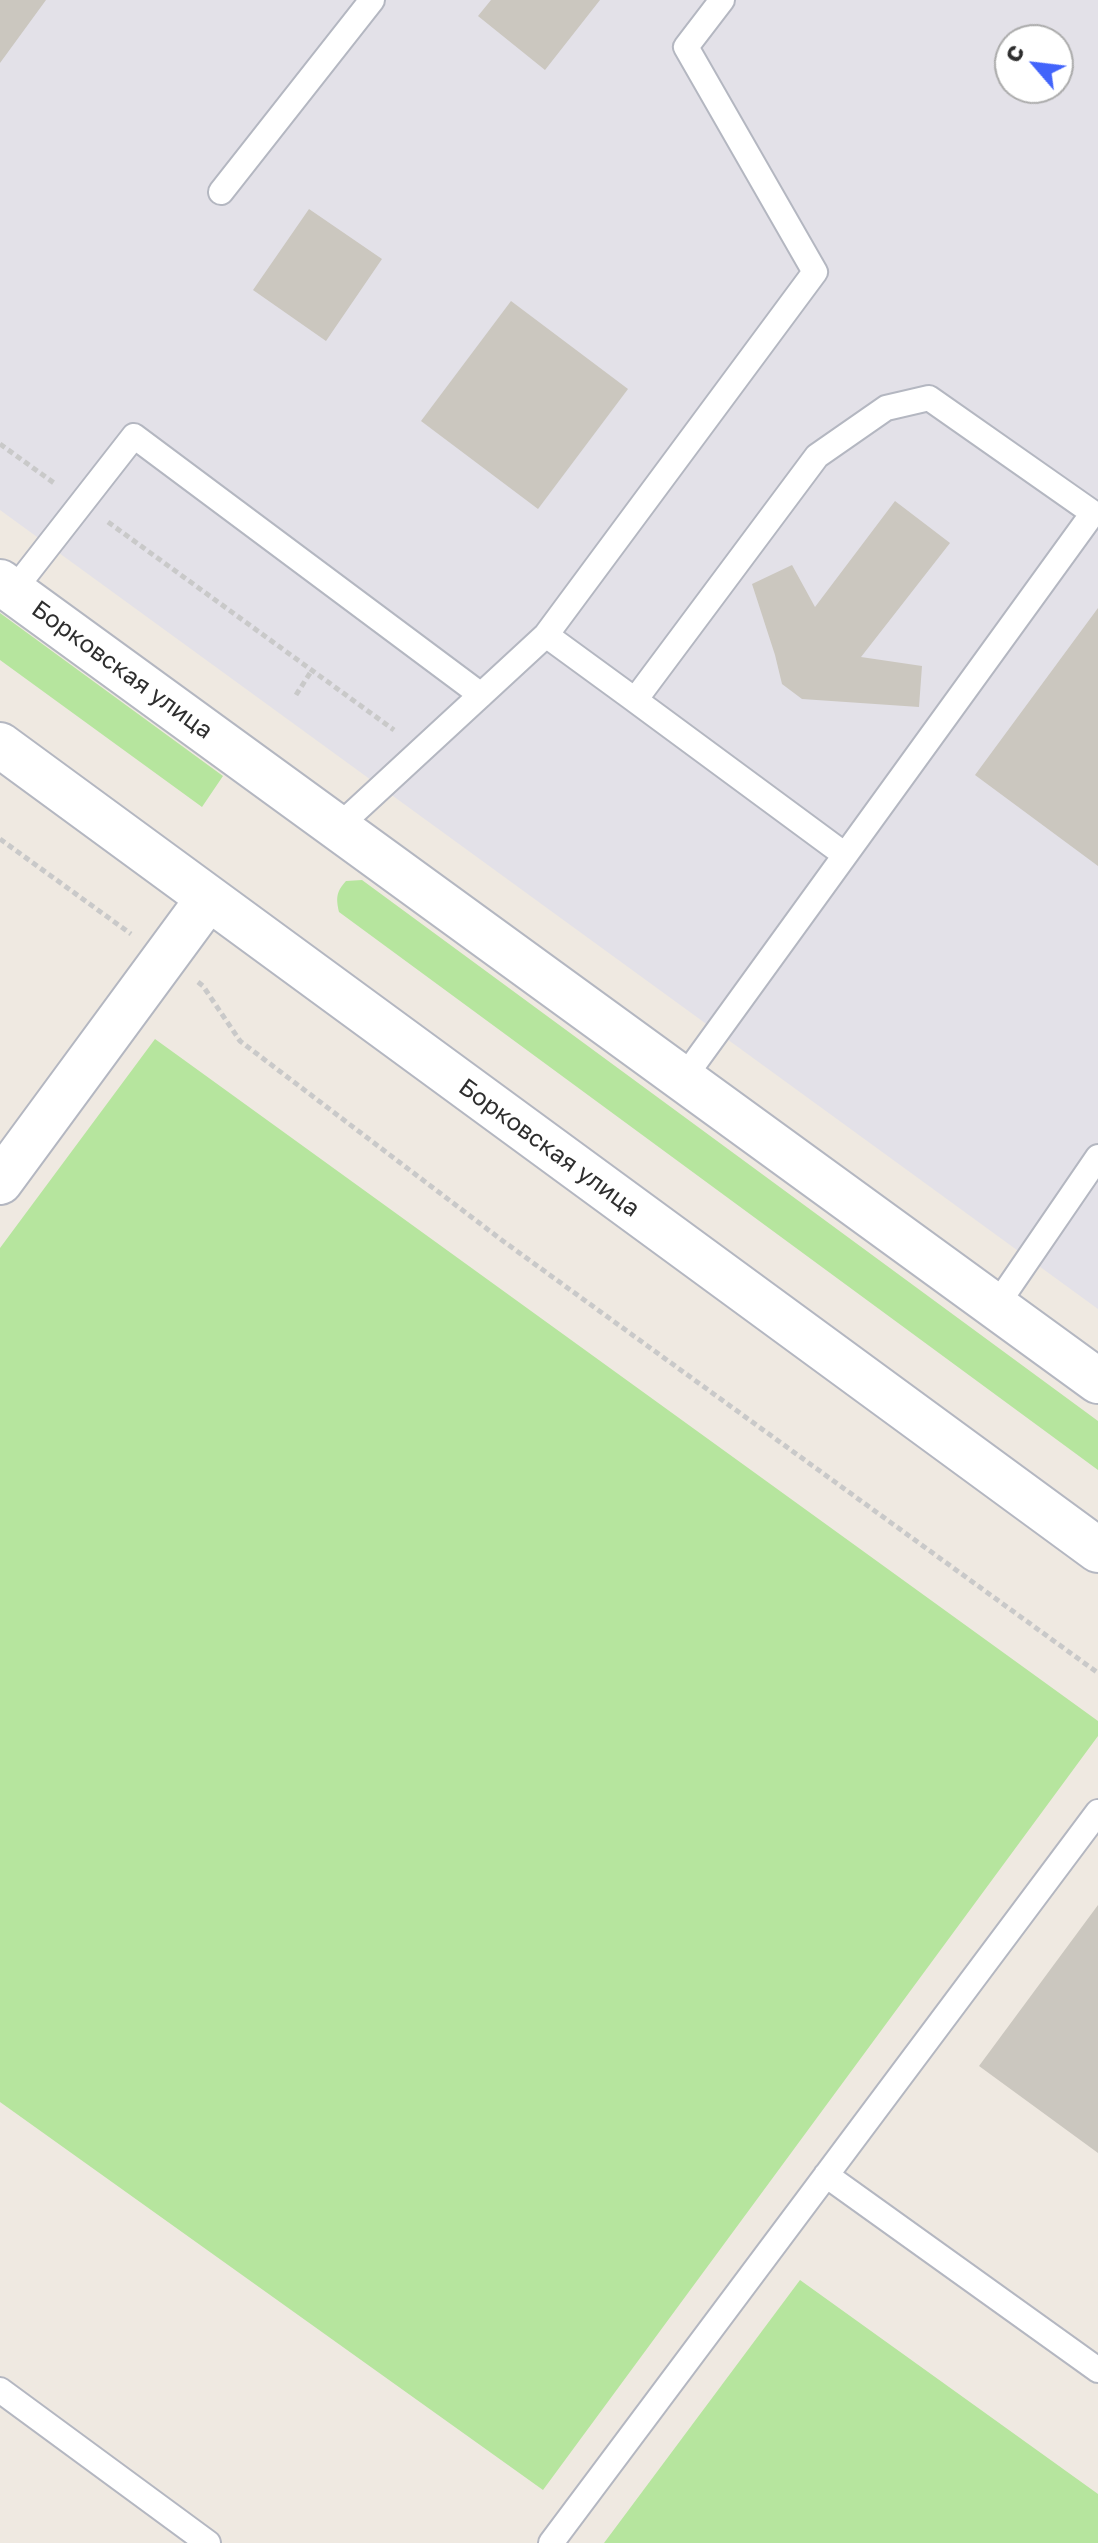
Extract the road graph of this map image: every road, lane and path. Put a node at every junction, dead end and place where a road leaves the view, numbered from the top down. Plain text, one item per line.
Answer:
1 (372, 0) edge
2 (722, 0) edge
3 (221, 192) dead end
4 (0, 444) edge
5 (82, 503) junction
6 (1096, 512) edge
7 (6, 586) edge
8 (546, 635) junction
9 (312, 670) junction
10 (296, 695) dead end
11 (481, 695) junction
12 (635, 700) junction
13 (0, 745) edge
14 (421, 750) junction
15 (338, 827) junction
16 (0, 839) edge
17 (845, 855) junction
18 (208, 899) junction
19 (165, 958) junction
20 (683, 1079) junction
21 (1098, 1157) edge
22 (0, 1182) edge
23 (996, 1306) junction
24 (1098, 1381) edge
25 (1098, 1550) edge
26 (1098, 1673) edge
27 (1096, 1820) edge
28 (826, 2175) junction
29 (1098, 2370) edge
30 (0, 2390) edge
31 (208, 2543) edge
32 (551, 2543) edge

1 - 3 lane
2 - 8 lane
4 - 5 path
5 - 7 lane
5 - 9 path
5 - 11 lane
6 - 12 lane
6 - 17 lane
7 - 15 main road, Борковская улица
8 - 11 lane
8 - 12 lane
9 - 10 path
9 - 14 path
11 - 14 lane
12 - 17 lane
13 - 18 main road, Борковская улица
14 - 15 lane
15 - 20 main road, Борковская улица
16 - 19 path
17 - 20 lane
18 - 19 main road
18 - 25 main road, Борковская улица
19 - 22 main road
19 - 26 path
20 - 23 main road, Борковская улица
21 - 23 lane
23 - 24 main road, Борковская улица
27 - 28 lane
28 - 29 lane
28 - 32 lane
30 - 31 lane

